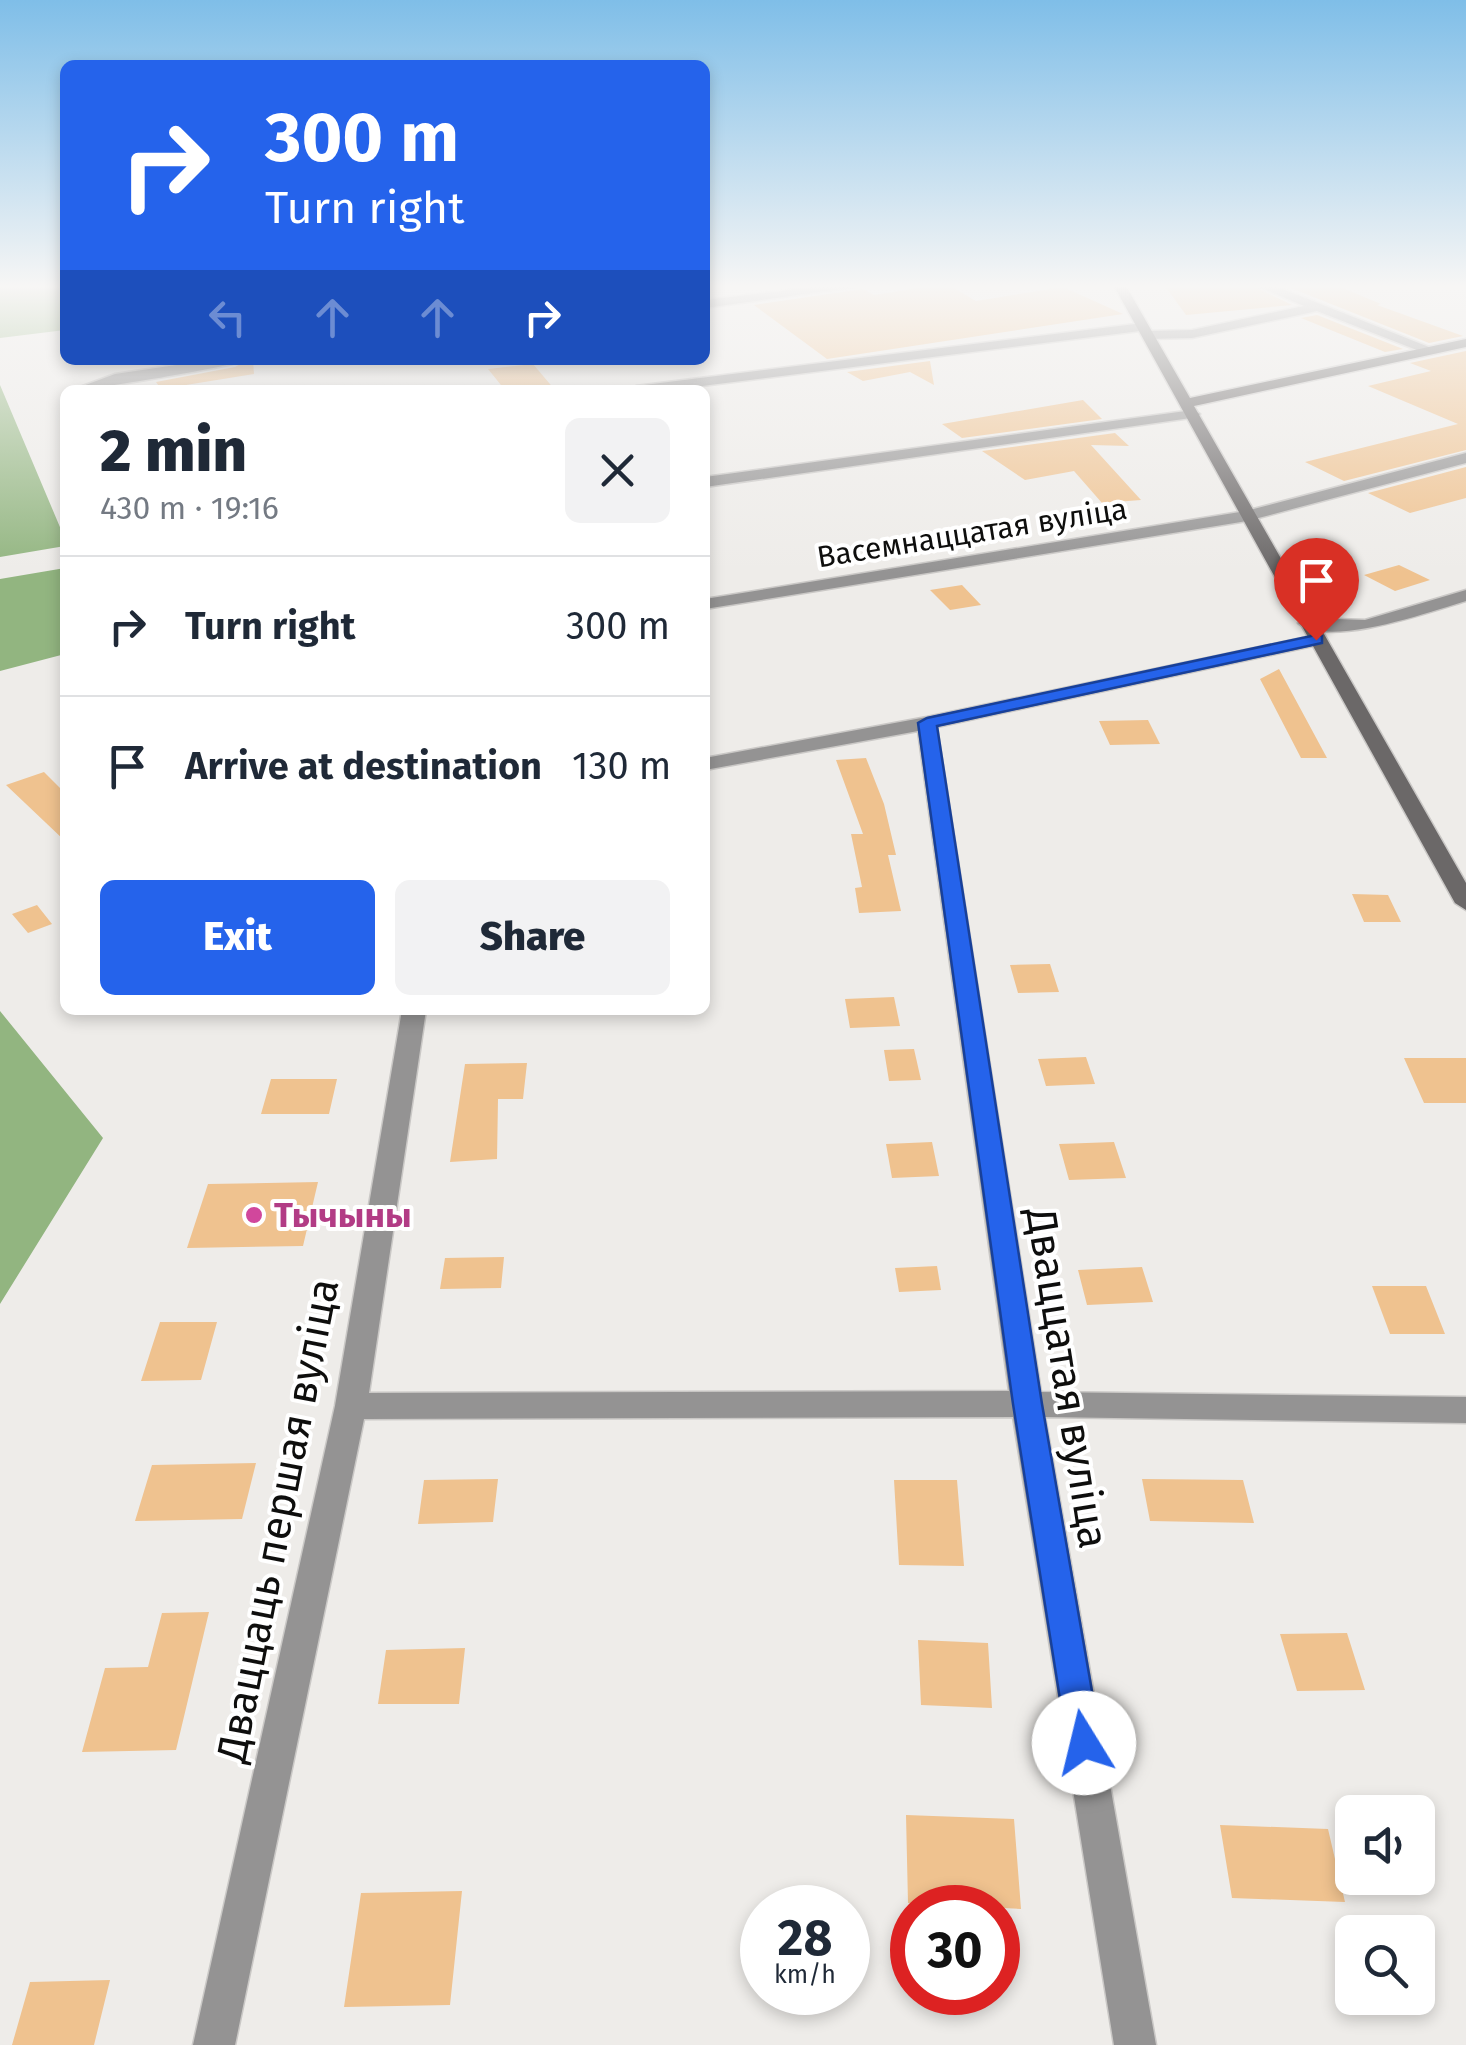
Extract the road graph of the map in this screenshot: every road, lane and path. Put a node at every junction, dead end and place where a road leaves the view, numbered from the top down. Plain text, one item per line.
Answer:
1 (710, 381) edge
2 (1174, 381) edge
3 (1305, 381) edge
4 (679, 385) edge
5 (1190, 409) junction
6 (1466, 458) edge
7 (710, 481) edge
8 (1247, 516) junction
9 (1466, 596) edge
10 (710, 603) edge
11 (1311, 631) junction
12 (927, 723) junction
13 (710, 763) edge
14 (1466, 902) edge
15 (413, 1015) edge
16 (1027, 1404) junction
17 (351, 1406) junction
18 (1466, 1410) edge
19 (214, 2045) edge
20 (1135, 2045) edge

1 - 4 street
2 - 5 main road
3 - 5 main road
5 - 7 street
5 - 8 main road
6 - 8 street, Васемнаццатая вуліца
8 - 10 street, Васемнаццатая вуліца
8 - 11 main road
9 - 11 street
11 - 12 street
11 - 14 main road
12 - 13 street
12 - 16 street, Дваццатая вуліца
15 - 17 street, Дваццаць першая вуліца
16 - 17 street
16 - 18 street
16 - 20 street, Дваццатая вуліца
17 - 19 street, Дваццаць першая вуліца

